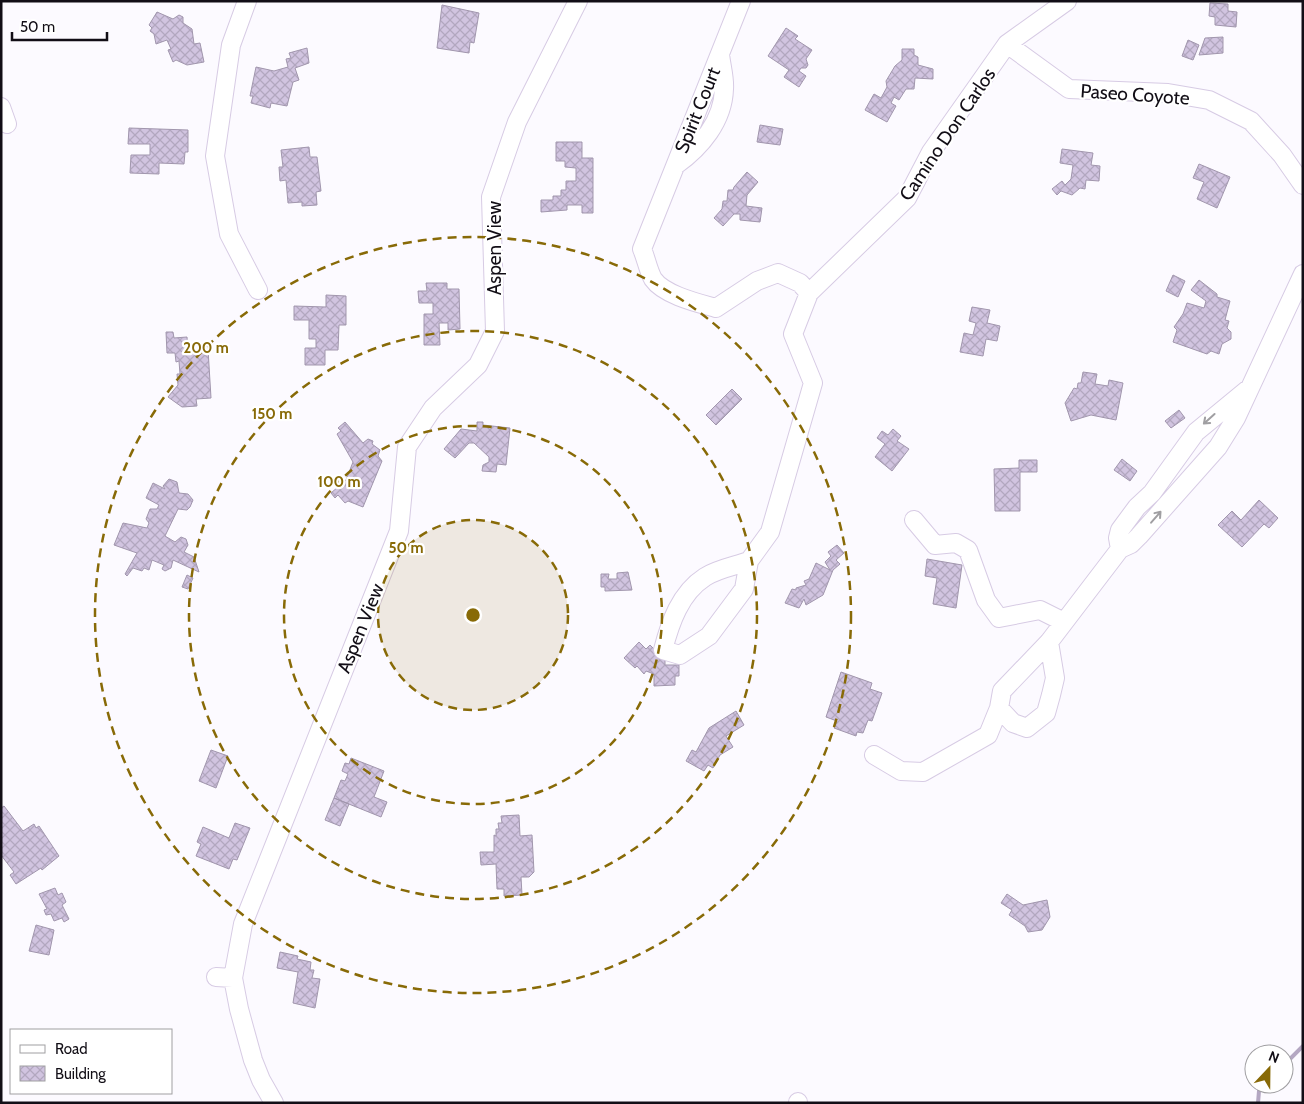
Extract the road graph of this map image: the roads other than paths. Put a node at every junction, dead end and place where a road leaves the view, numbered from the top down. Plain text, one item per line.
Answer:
1 (247, 1) edge
2 (578, 1) edge
3 (741, 1) edge
4 (1067, 1) edge
5 (1007, 44) junction
6 (1, 107) edge
7 (7, 124) dead end
8 (1303, 184) edge
9 (1303, 274) edge
10 (258, 290) dead end
11 (809, 294) junction
12 (1248, 390) junction
13 (914, 520) dead end
14 (1120, 549) junction
15 (749, 561) junction
16 (1064, 622) junction
17 (1049, 642) junction
18 (999, 708) junction
19 (874, 755) dead end
20 (216, 977) dead end
21 (233, 978) junction
22 (274, 1103) edge

1 - 10 street
2 - 21 street, Aspen View
3 - 11 street, Spirit Court
4 - 5 street, Camino Don Carlos
5 - 8 street, Paseo Coyote
5 - 11 street, Camino Don Carlos
6 - 7 street
9 - 12 street
11 - 15 street
14 -> 12 street
12 -> 14 street
13 - 16 street
14 - 16 street
15 - 15 street
16 - 17 street
17 - 18 street
17 - 18 street
18 - 19 street
20 - 21 street
21 - 22 street, Aspen View

